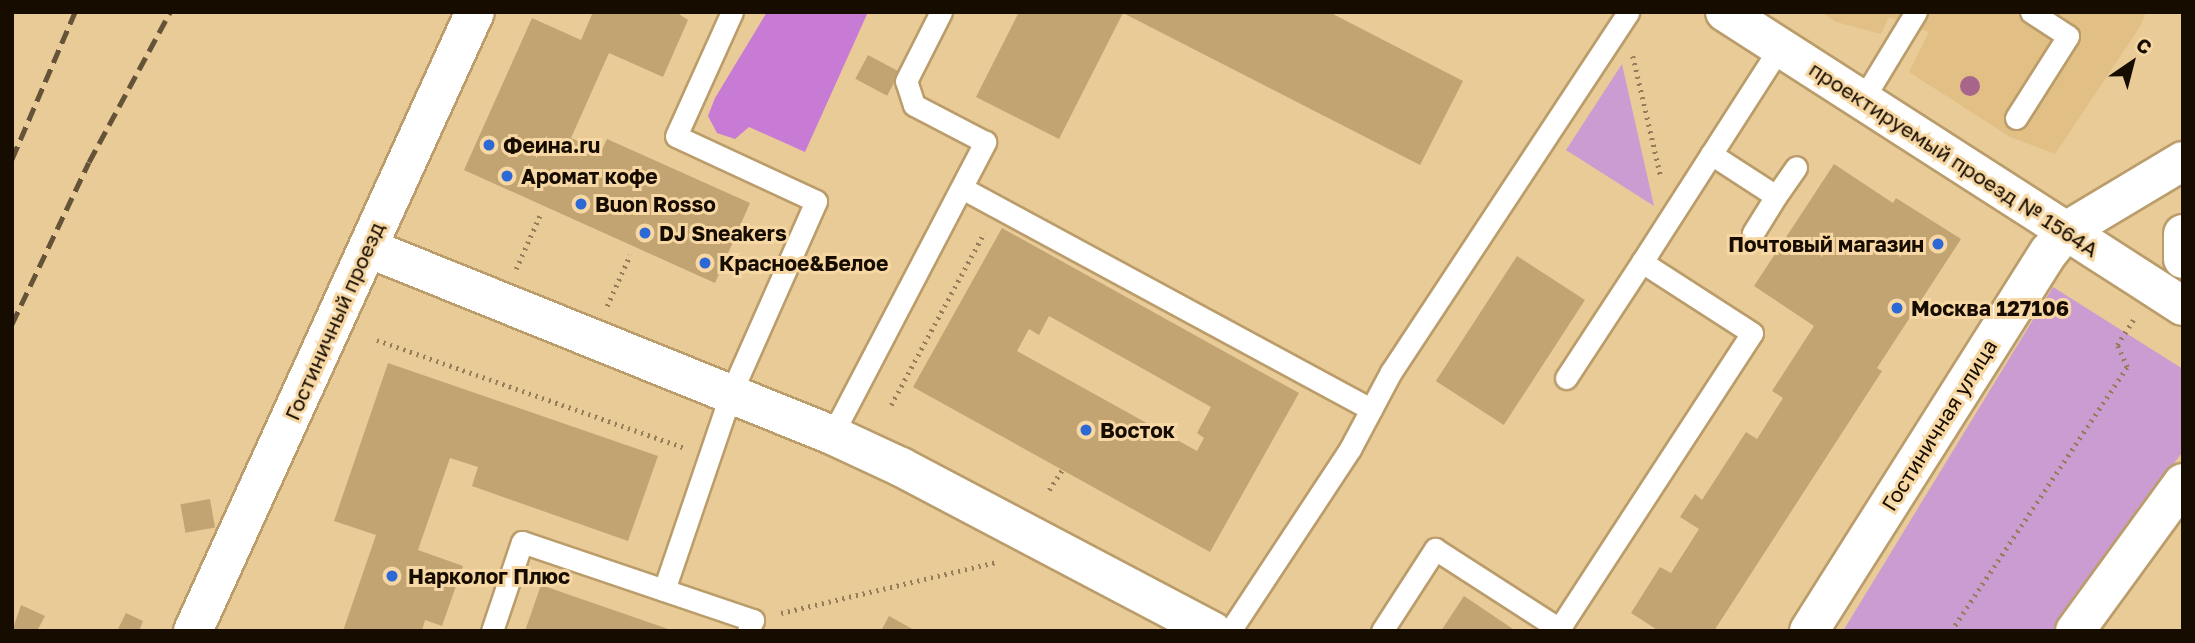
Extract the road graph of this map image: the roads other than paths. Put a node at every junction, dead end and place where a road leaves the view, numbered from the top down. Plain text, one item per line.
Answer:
1 (475, 12) edge
2 (732, 12) edge
3 (941, 12) edge
4 (1725, 12) edge
5 (1916, 12) edge
6 (2031, 12) edge
7 (1626, 15) edge
8 (1780, 47) junction
9 (1863, 99) junction
10 (2016, 118) dead end
11 (1711, 154) junction
12 (2183, 161) edge
13 (1796, 167) dead end
14 (962, 187) junction
15 (1776, 196) junction
16 (2066, 231) junction
17 (1753, 233) dead end
18 (2183, 233) edge
19 (368, 248) junction
20 (2183, 259) edge
21 (1642, 261) junction
22 (2183, 306) edge
23 (1566, 378) dead end
24 (731, 393) junction
25 (1371, 409) junction
26 (832, 435) junction
27 (2183, 483) edge
28 (664, 590) junction
29 (750, 625) edge
30 (193, 631) edge
31 (492, 631) edge
32 (1212, 631) edge
33 (1230, 631) edge
34 (1382, 631) edge
35 (1809, 631) edge
36 (2075, 631) edge

1 - 19 street, Гостиничный проезд
2 - 24 lane
3 - 14 lane
4 - 8 street, проектируемый проезд № 1564А
5 - 9 lane
6 - 10 lane
7 - 25 lane
8 - 9 street, проектируемый проезд № 1564А
8 - 11 lane
9 - 16 street, проектируемый проезд № 1564А
11 - 15 lane
11 - 21 lane
12 - 16 street, Гостиничная улица
13 - 15 lane
14 - 25 lane
14 - 26 lane
15 - 17 lane
16 - 22 street, проектируемый проезд № 1564А
16 - 35 street, Гостиничная улица
18 - 20 street
19 - 24 street
19 - 30 street, Гостиничный проезд
21 - 23 lane
21 - 34 lane
24 - 26 street
24 - 28 lane
25 - 33 lane
26 - 32 street
27 - 36 street
28 - 29 lane
28 - 31 lane

